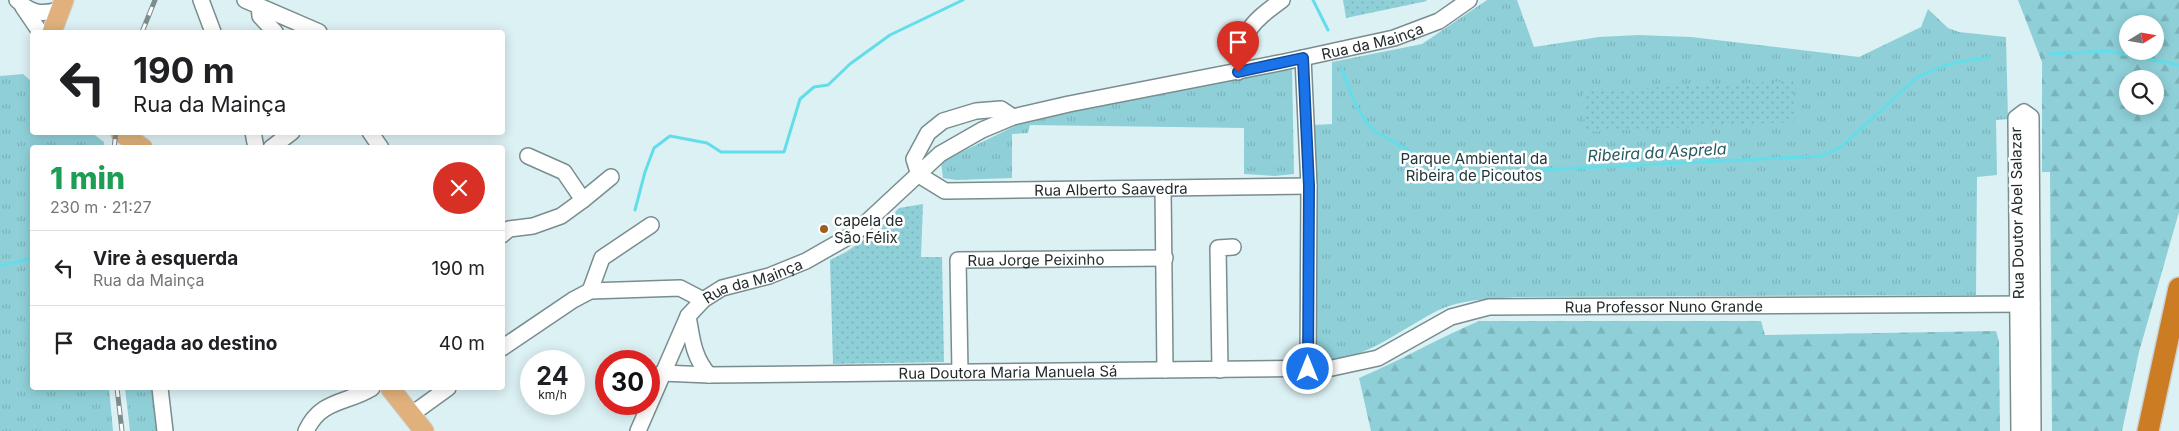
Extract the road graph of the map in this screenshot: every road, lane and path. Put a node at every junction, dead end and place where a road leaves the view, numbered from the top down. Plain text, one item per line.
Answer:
1 (201, 0) edge
2 (1282, 0) edge
3 (1469, 0) edge
4 (20, 3) edge
5 (61, 3) edge
6 (252, 3) edge
7 (39, 30) edge
8 (53, 30) edge
9 (212, 30) edge
10 (273, 30) edge
11 (314, 30) edge
12 (1303, 58) junction
13 (1238, 72) junction
14 (1013, 117) junction
15 (124, 135) edge
16 (288, 135) edge
17 (139, 145) edge
18 (275, 145) edge
19 (528, 156) dead end
20 (919, 175) junction
21 (611, 177) dead end
22 (1309, 186) junction
23 (1163, 188) junction
24 (583, 200) junction
25 (651, 225) dead end
26 (505, 228) edge
27 (1233, 247) dead end
28 (1165, 258) junction
29 (2179, 288) edge
30 (590, 292) junction
31 (703, 300) junction
32 (2025, 304) junction
33 (688, 316) junction
34 (505, 346) edge
35 (1308, 369) junction
36 (1165, 370) junction
37 (1220, 370) junction
38 (960, 372) junction
39 (662, 373) junction
40 (709, 375) junction
41 (160, 390) edge
42 (369, 390) edge
43 (392, 390) edge
44 (445, 390) edge
45 (412, 414) junction
46 (165, 431) edge
47 (306, 431) edge
48 (424, 431) edge
49 (638, 431) edge
50 (2018, 431) edge
51 (2034, 431) edge
52 (2148, 431) edge

1 - 9 street
2 - 13 street
3 - 12 street, Rua da Mainça
4 - 5 street
4 - 7 street
5 - 8 main road
6 - 10 street
6 - 11 street
12 - 13 street, Rua da Mainça
12 - 22 street
13 - 14 street, Rua da Mainça
14 - 20 street, Rua da Mainça
14 - 20 street, Rua da Mainça
15 - 17 main road
16 - 18 street
19 - 24 street
20 - 23 street, Rua Alberto Saavedra
20 - 31 street, Rua da Mainça
21 - 24 street
22 - 23 street, Rua Alberto Saavedra
22 - 35 street
23 - 28 street
24 - 26 street
25 - 30 street
27 - 37 street
28 - 36 street
28 - 38 street, Rua Jorge Peixinho
29 - 52 highway
30 - 31 street
30 - 34 street
31 - 33 street, Rua da Mainça
32 - 32 street, Rua Doutor Abel Salazar
32 - 35 street, Rua Professor Nuno Grande
32 - 50 street, Rua Doutor Abel Salazar
32 - 51 street, Rua Doutor Abel Salazar
33 - 39 street, Rua da Mainça
33 - 40 street
35 - 37 street, Rua Doutora Maria Manuela Sá
36 - 37 street, Rua Doutora Maria Manuela Sá
36 - 38 street, Rua Doutora Maria Manuela Sá
38 - 40 street, Rua Doutora Maria Manuela Sá
39 - 40 street, Rua Doutora Maria Manuela Sá
39 - 49 street, Rua da Mainça
41 - 46 street
42 - 47 street
43 - 45 main road
44 - 45 street
45 - 48 main road

